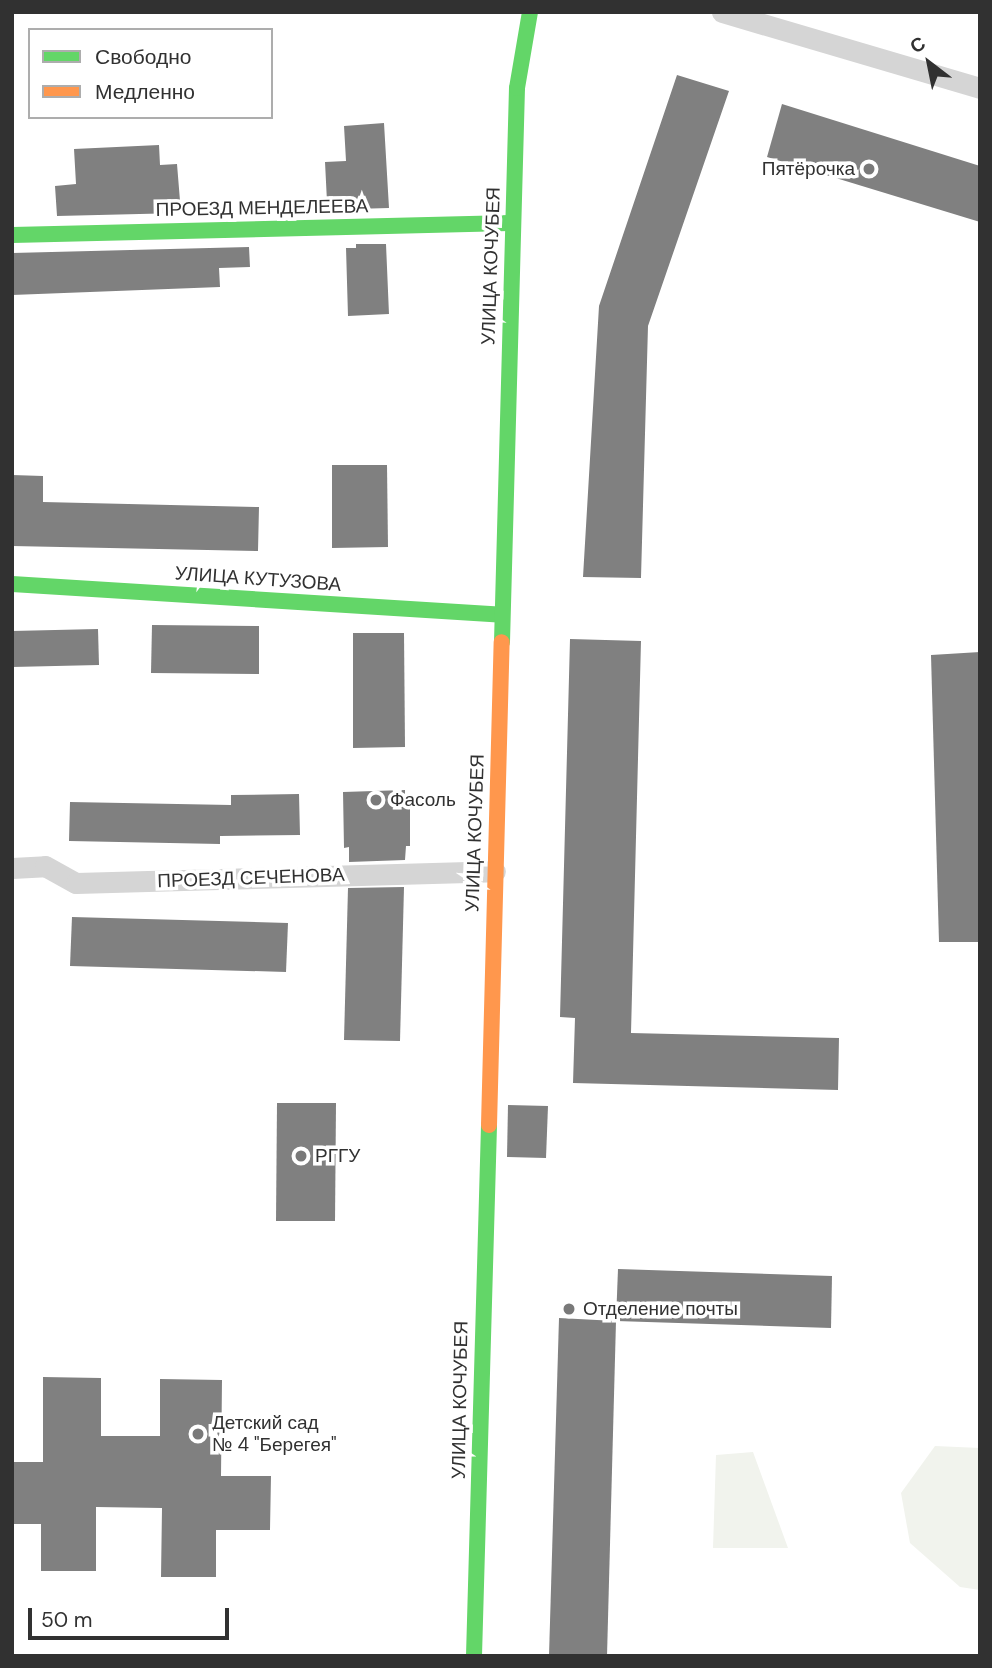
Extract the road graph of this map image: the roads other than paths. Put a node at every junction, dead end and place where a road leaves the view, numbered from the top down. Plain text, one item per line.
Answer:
1 (530, 12) edge
2 (722, 12) edge
3 (980, 88) edge
4 (513, 223) junction
5 (12, 235) edge
6 (12, 584) edge
7 (502, 615) junction
8 (12, 868) edge
9 (495, 871) junction
10 (474, 1656) edge

1 - 4 main road, УЛИЦА КОЧУБЕЯ
2 - 3 street
4 - 5 main road, ПРОЕЗД МЕНДЕЛЕЕВА
4 - 7 main road, УЛИЦА КОЧУБЕЯ
6 - 7 main road, УЛИЦА КУТУЗОВА
7 - 9 main road, УЛИЦА КОЧУБЕЯ
8 - 9 street, ПРОЕЗД СЕЧЕНОВА
9 - 10 main road, УЛИЦА КОЧУБЕЯ

